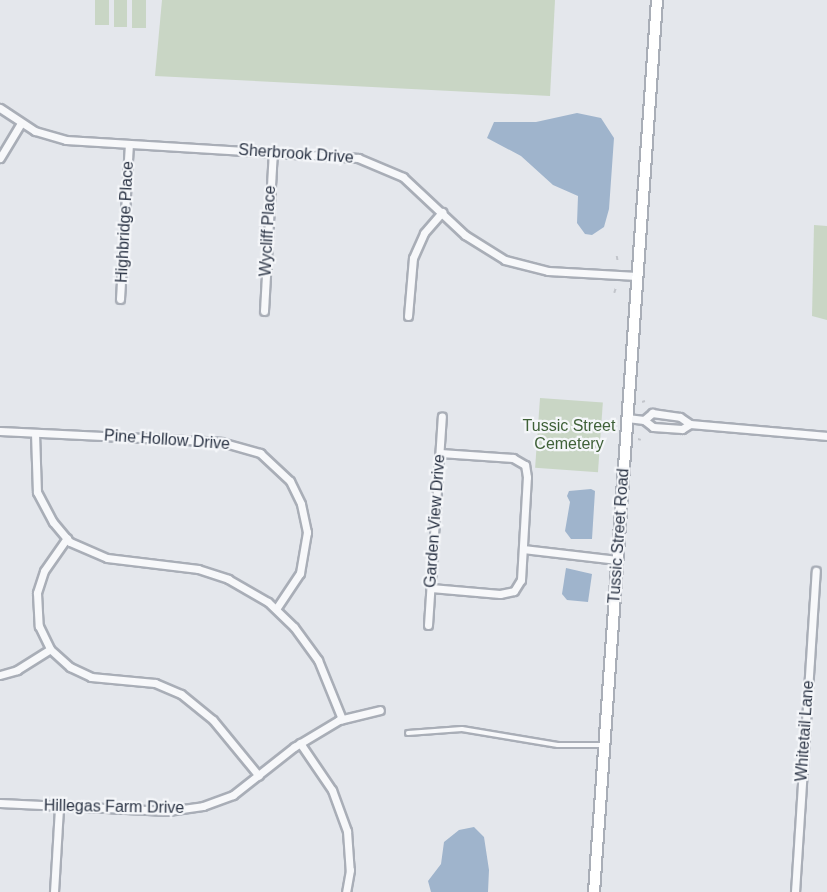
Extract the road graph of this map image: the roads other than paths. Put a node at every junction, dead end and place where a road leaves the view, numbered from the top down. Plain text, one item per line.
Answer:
1 (657, 0) edge
2 (0, 108) edge
3 (21, 123) junction
4 (129, 144) junction
5 (273, 152) junction
6 (0, 158) edge
7 (442, 212) junction
8 (637, 276) junction
9 (120, 300) dead end
10 (264, 311) dead end
11 (408, 316) dead end
12 (442, 416) dead end
13 (627, 418) junction
14 (644, 420) junction
15 (690, 424) junction
16 (0, 431) edge
17 (34, 433) junction
18 (827, 436) edge
19 (440, 453) junction
20 (67, 538) junction
21 (523, 549) junction
22 (617, 560) junction
23 (816, 571) dead end
24 (431, 588) junction
25 (276, 609) junction
26 (428, 625) dead end
27 (50, 649) junction
28 (0, 675) edge
29 (380, 710) dead end
30 (342, 719) junction
31 (408, 733) dead end
32 (300, 743) junction
33 (604, 746) junction
34 (259, 776) junction
35 (0, 803) edge
36 (59, 807) junction
37 (54, 892) edge
38 (346, 892) edge
39 (594, 892) edge
40 (795, 892) edge

1 - 8 main road, Tussic Street Road
2 - 3 street, Sherbrook Drive
3 - 4 street, Sherbrook Drive
3 - 6 street
4 - 5 street, Sherbrook Drive
4 - 9 street, Highbridge Place
5 - 7 street, Sherbrook Drive
5 - 10 street, Wycliff Place
7 - 8 street, Sherbrook Drive
7 - 11 street
8 - 13 main road, Tussic Street Road
12 - 19 street, Garden View Drive
13 - 14 street
13 - 22 main road, Tussic Street Road
14 - 15 street
14 - 15 street
15 - 18 street
16 - 17 street, Pine Hollow Drive
17 - 20 street
17 - 25 street, Pine Hollow Drive
19 - 21 street
19 - 24 street, Garden View Drive
20 - 25 street
20 - 27 street
21 - 22 street
21 - 24 street
22 - 33 main road, Tussic Street Road
23 - 40 street, Whitetail Lane
24 - 26 street, Garden View Drive
25 - 30 street
27 - 28 street
27 - 34 street
29 - 30 street, Hillegas Farm Drive
30 - 32 street, Hillegas Farm Drive
31 - 33 lane
32 - 34 street, Hillegas Farm Drive
32 - 38 street
33 - 39 main road, Tussic Street Road
34 - 36 street, Hillegas Farm Drive
35 - 36 street, Hillegas Farm Drive
36 - 37 street

